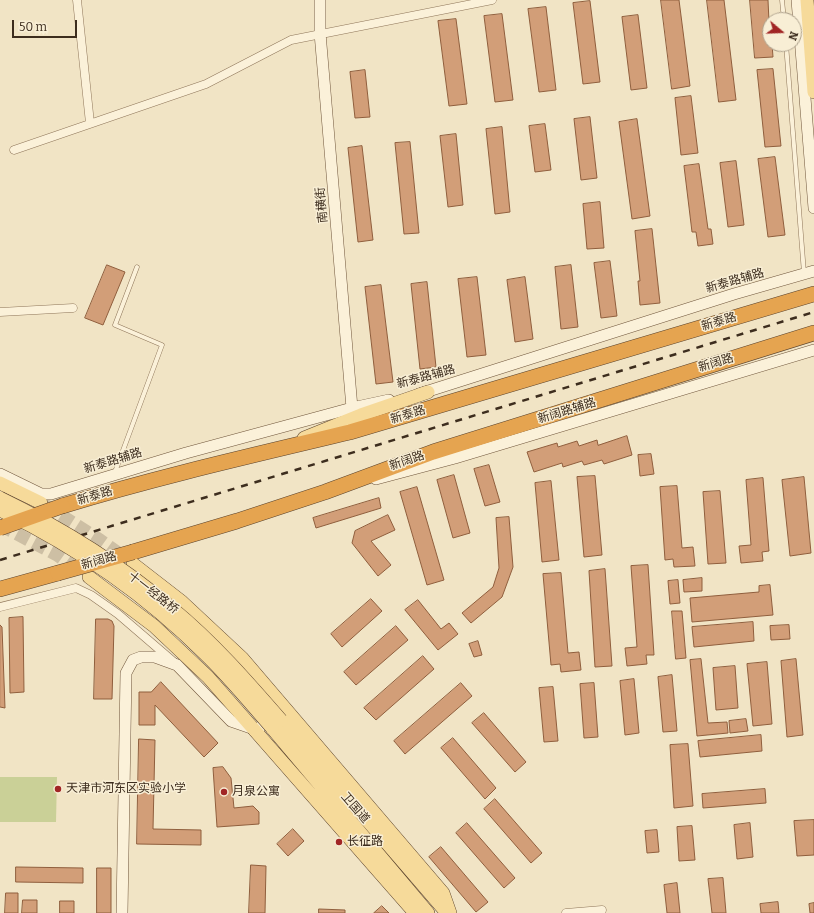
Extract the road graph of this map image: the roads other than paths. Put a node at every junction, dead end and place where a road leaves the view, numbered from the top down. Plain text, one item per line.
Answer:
1 (77, 0) edge
2 (320, 0) edge
3 (492, 0) edge
4 (782, 0) edge
5 (797, 0) edge
6 (807, 0) edge
7 (783, 12) edge
8 (320, 33) junction
9 (787, 52) edge
10 (814, 92) edge
11 (90, 123) junction
12 (14, 150) dead end
13 (814, 208) edge
14 (137, 267) dead end
15 (809, 272) edge
16 (814, 294) edge
17 (73, 308) dead end
18 (0, 312) edge
19 (814, 333) edge
20 (814, 350) edge
21 (428, 392) junction
22 (352, 408) junction
23 (273, 450) junction
24 (115, 473) junction
25 (0, 474) edge
26 (0, 483) edge
27 (325, 492) junction
28 (0, 498) edge
29 (41, 499) junction
30 (0, 510) edge
31 (0, 528) edge
32 (133, 558) junction
33 (89, 577) tunnel mouth
34 (0, 589) edge
35 (0, 607) edge
36 (177, 665) junction
37 (284, 706) junction
38 (276, 724) junction
39 (257, 730) junction
40 (425, 908) edge
41 (602, 910) dead end
42 (122, 913) edge
43 (449, 913) edge
44 (566, 913) edge

1 - 11 street
2 - 8 street, 南横街
3 - 8 street
4 - 7 lane
5 - 13 street
6 - 10 main road
8 - 11 street
8 - 22 street, 南横街
9 - 15 lane
11 - 12 street
14 - 24 lane
15 - 21 street, 新泰路辅路
16 - 23 highway, 新泰路
17 - 18 street
19 - 27 highway, 新阔路
20 - 27 street, 新阔路辅路
21 - 22 street, 新泰路辅路
21 - 23 main road
22 - 24 street, 新泰路辅路
23 - 31 highway, 新泰路, bridge
24 - 29 street, 新泰路辅路
25 - 29 street
26 - 29 main road
27 - 32 highway, 新阔路
28 - 38 main road, 十一经路桥, bridge
30 - 38 main road, 十一经路桥, bridge
32 - 34 highway, 新阔路, bridge
32 - 37 main road
33 - 39 main road
35 - 36 street
36 - 39 street
36 - 42 street
37 - 39 street
37 - 43 main road
38 - 40 main road, 卫国道
39 - 40 main road
40 - 43 main road, 卫国道
41 - 44 street

